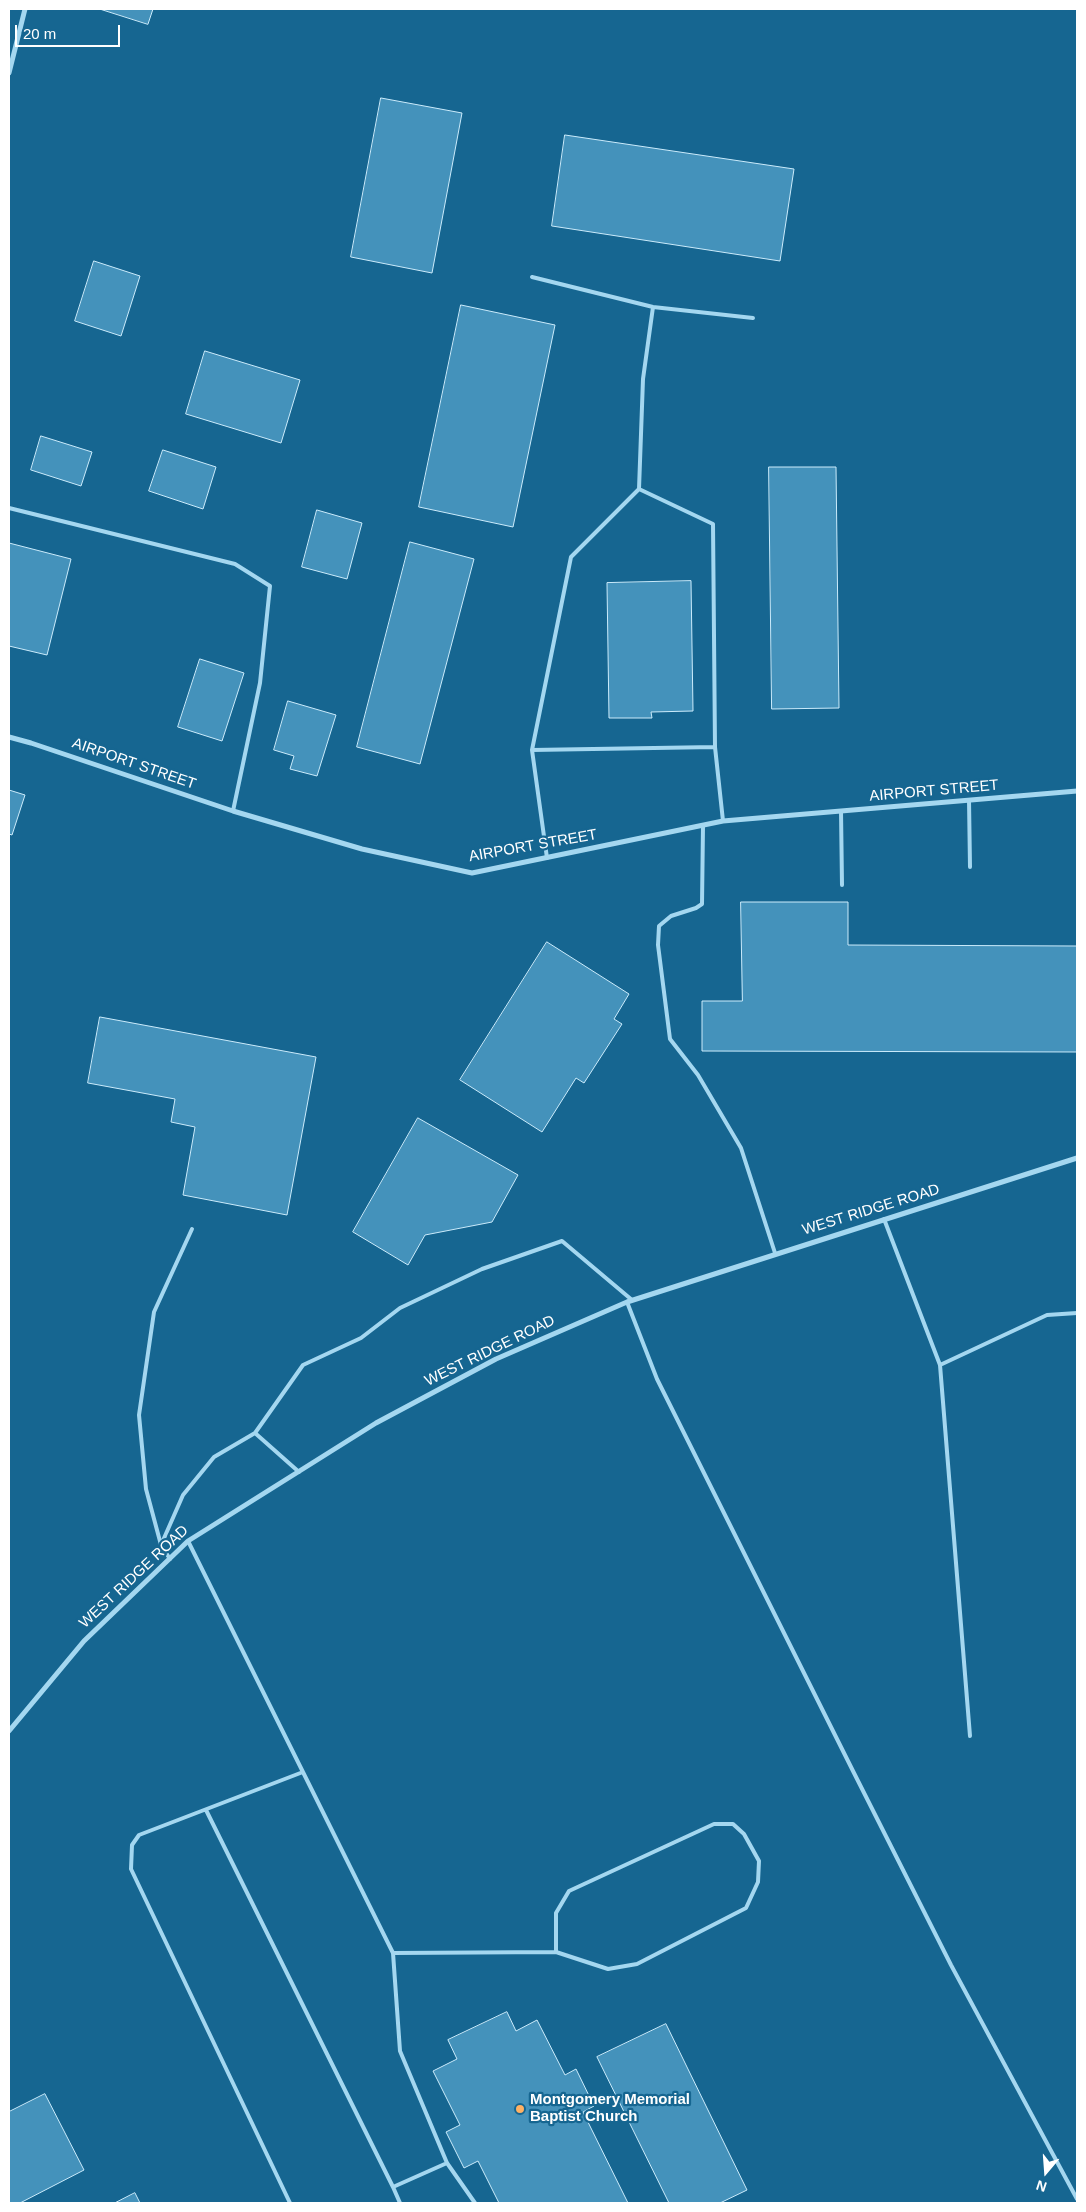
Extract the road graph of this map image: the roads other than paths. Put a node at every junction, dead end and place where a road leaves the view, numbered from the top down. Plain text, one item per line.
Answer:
1 (25, 9) edge
2 (9, 73) edge
3 (532, 277) dead end
4 (652, 308) junction
5 (753, 318) dead end
6 (639, 488) junction
7 (9, 508) edge
8 (9, 737) edge
9 (715, 747) junction
10 (532, 750) junction
11 (1077, 791) edge
12 (969, 800) junction
13 (233, 811) junction
14 (841, 811) junction
15 (722, 821) junction
16 (703, 826) junction
17 (547, 858) junction
18 (970, 867) dead end
19 (842, 885) dead end
20 (1077, 1158) edge
21 (884, 1219) junction
22 (192, 1229) dead end
23 (775, 1253) junction
24 (629, 1301) junction
25 (1077, 1313) edge
26 (940, 1366) junction
27 (255, 1433) junction
28 (299, 1472) junction
29 (188, 1541) junction
30 (161, 1545) junction
31 (170, 1559) junction
32 (9, 1731) edge
33 (970, 1736) dead end
34 (303, 1772) junction
35 (206, 1810) junction
36 (556, 1952) junction
37 (394, 1954) junction
38 (447, 2163) junction
39 (393, 2187) junction
40 (1077, 2199) edge
41 (290, 2203) edge
42 (400, 2203) edge
43 (475, 2203) edge

1 - 2 street
3 - 4 lane
4 - 5 lane
4 - 6 lane
6 - 9 lane
6 - 10 lane
7 - 13 lane
8 - 13 street, AIRPORT STREET
9 - 10 lane
9 - 15 lane
10 - 17 lane
11 - 12 street, AIRPORT STREET
12 - 14 street, AIRPORT STREET
12 - 18 lane
13 - 17 street, AIRPORT STREET
14 - 15 street, AIRPORT STREET
14 - 19 lane
15 - 16 street, AIRPORT STREET
16 - 17 street, AIRPORT STREET
16 - 23 lane
20 - 21 street, WEST RIDGE ROAD
21 - 23 street, WEST RIDGE ROAD
21 - 26 lane
22 - 30 lane
23 - 24 street, WEST RIDGE ROAD
24 - 27 lane
24 - 28 street, WEST RIDGE ROAD
24 - 40 lane
25 - 26 lane
26 - 33 lane
27 - 28 lane
27 - 30 lane
28 - 29 street, WEST RIDGE ROAD
29 - 31 street, WEST RIDGE ROAD
29 - 34 lane
30 - 31 lane
31 - 32 street, WEST RIDGE ROAD
34 - 35 lane
34 - 37 lane
35 - 39 lane
35 - 41 lane
36 - 36 lane
36 - 37 lane
37 - 38 lane
38 - 39 lane
38 - 43 lane
39 - 42 lane

